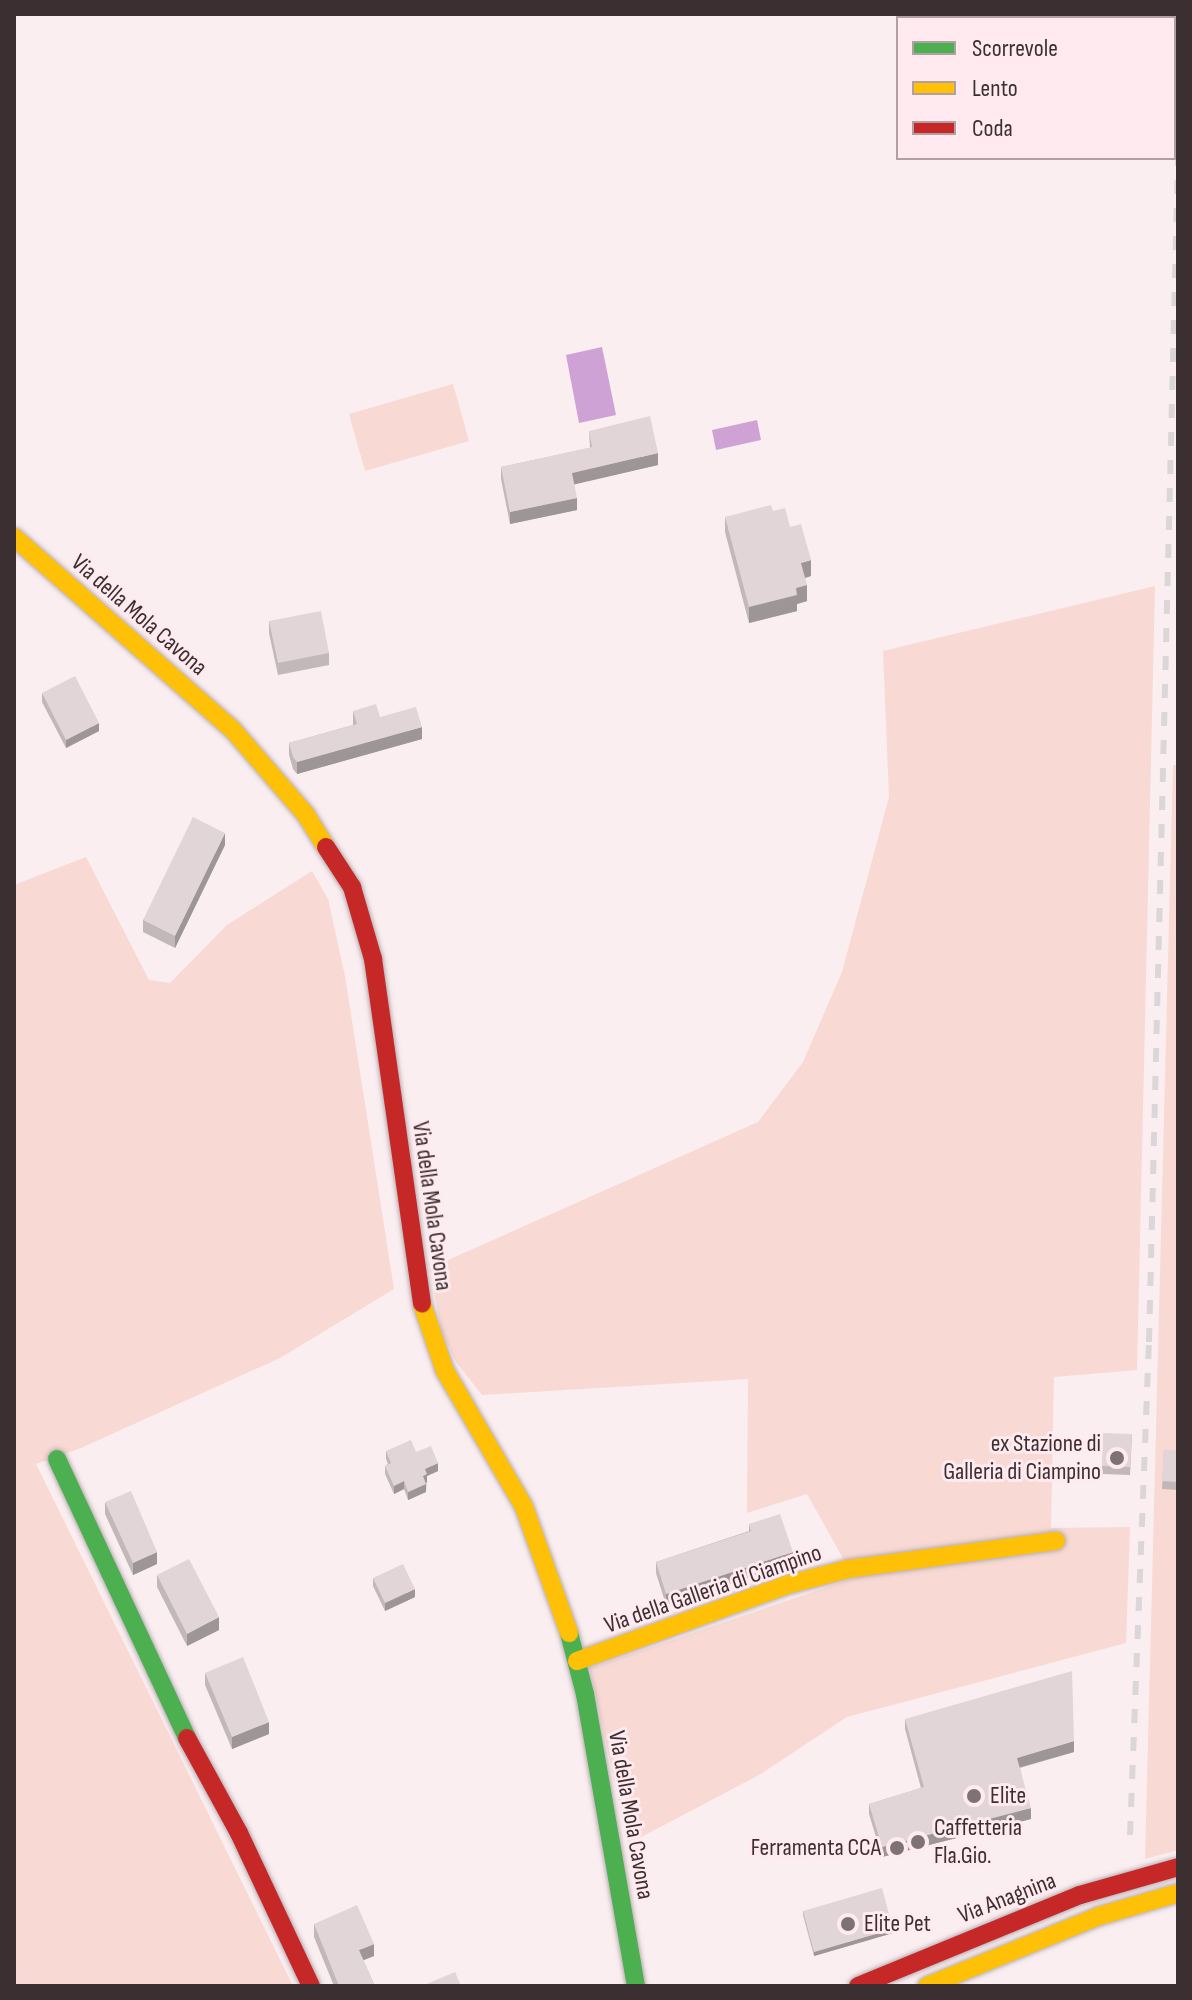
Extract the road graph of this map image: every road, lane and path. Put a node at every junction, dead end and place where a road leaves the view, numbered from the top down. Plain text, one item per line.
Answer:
1 (14, 537) edge
2 (57, 1459) dead end
3 (1056, 1541) dead end
4 (577, 1661) junction
5 (1178, 1867) edge
6 (1178, 1893) edge
7 (311, 1986) edge
8 (636, 1986) edge
9 (858, 1986) edge
10 (927, 1986) edge

1 - 4 main road, Via della Mola Cavona
2 - 7 main road
3 - 4 main road, Via della Galleria di Ciampino
4 - 8 main road, Via della Mola Cavona
5 - 9 main road, Via Anagnina
6 - 10 main road, Via Anagnina

